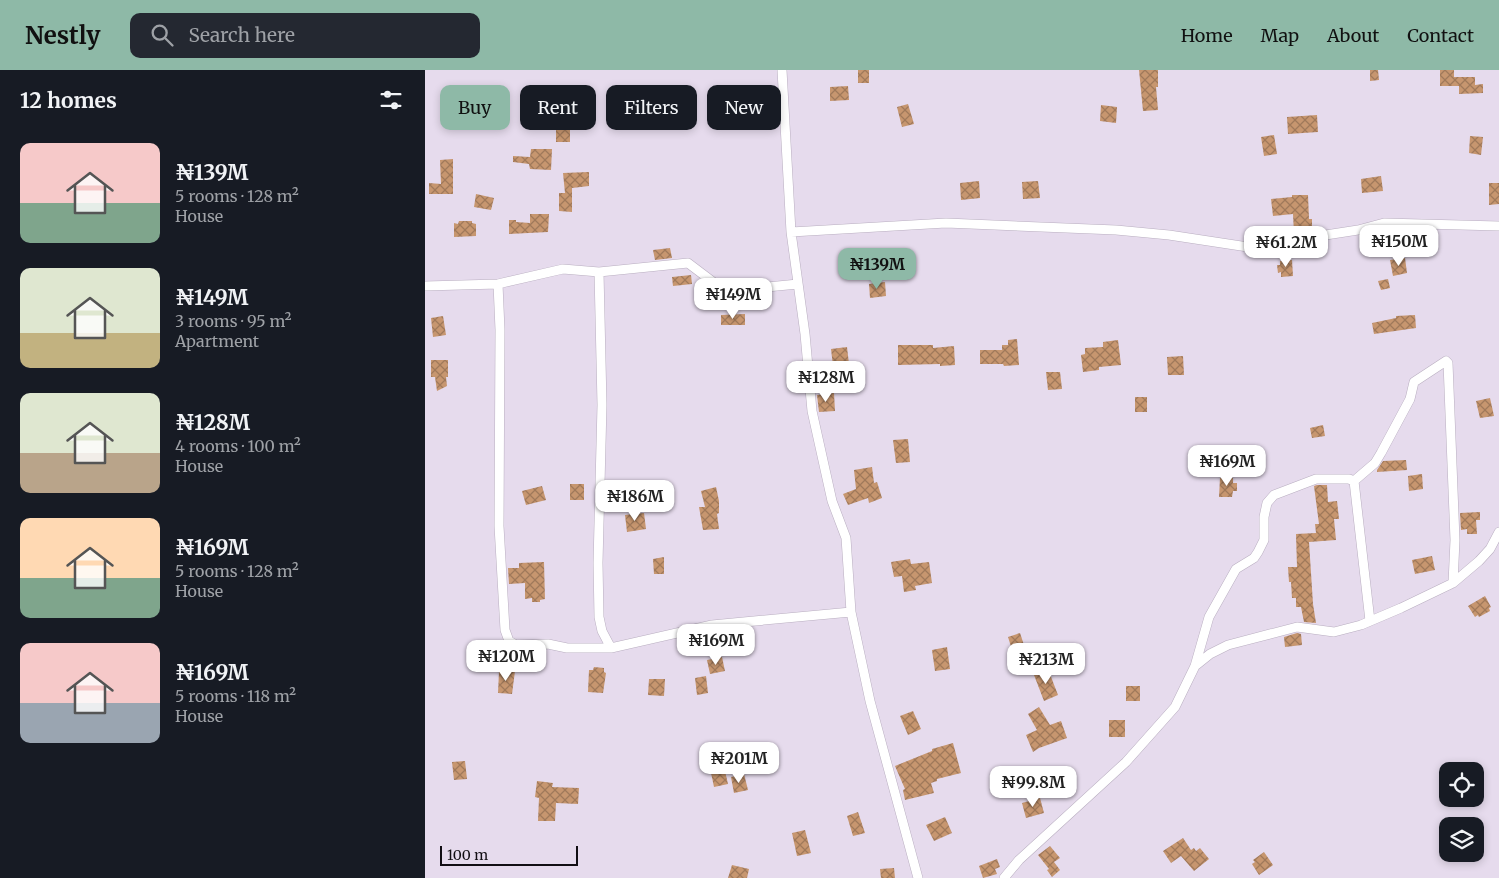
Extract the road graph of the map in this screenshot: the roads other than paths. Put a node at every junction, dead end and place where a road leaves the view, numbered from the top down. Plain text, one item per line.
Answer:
1 (782, 70) edge
2 (1499, 226) edge
3 (791, 232) junction
4 (599, 272) junction
5 (498, 284) junction
6 (798, 284) junction
7 (425, 286) edge
8 (1354, 481) junction
9 (1499, 532) edge
10 (1453, 582) junction
11 (851, 612) junction
12 (1370, 621) junction
13 (611, 648) junction
14 (1195, 666) junction
15 (918, 878) edge
16 (1004, 878) edge

1 - 3 street
2 - 3 street
3 - 6 street
4 - 5 street
4 - 6 street
4 - 13 street
5 - 7 street
5 - 13 street
6 - 11 street
8 - 10 street
8 - 12 street
8 - 14 street
9 - 10 street
10 - 12 street
11 - 13 street
11 - 15 street
12 - 14 street
14 - 16 street

